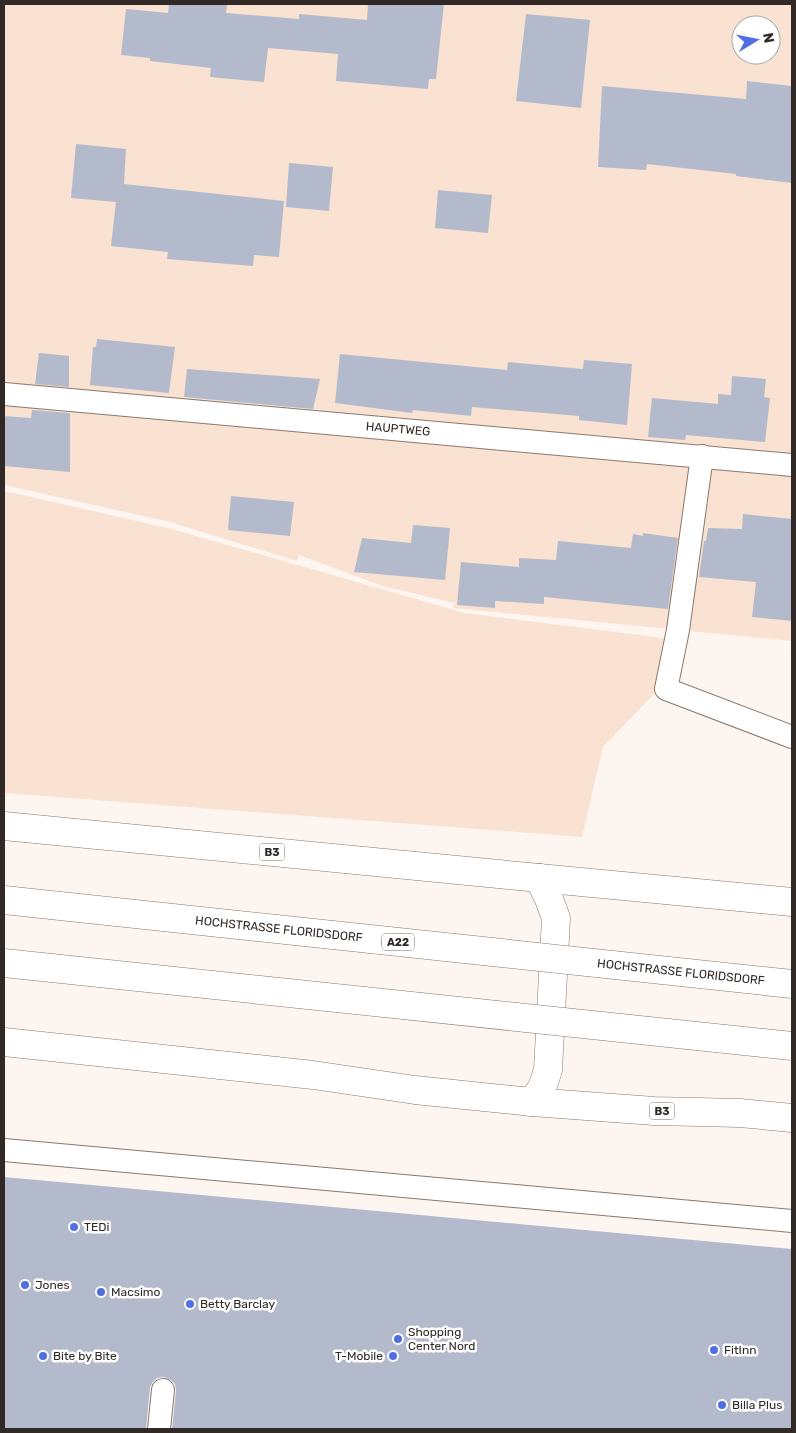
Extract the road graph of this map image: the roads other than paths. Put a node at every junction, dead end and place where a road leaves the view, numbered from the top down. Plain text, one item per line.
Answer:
1 (4, 394) edge
2 (702, 456) junction
3 (792, 465) edge
4 (792, 737) edge
5 (4, 826) edge
6 (539, 878) junction
7 (4, 900) edge
8 (792, 902) edge
9 (4, 963) edge
10 (792, 984) edge
11 (4, 1042) edge
12 (792, 1046) edge
13 (532, 1102) junction
14 (792, 1118) edge
15 (4, 1150) edge
16 (792, 1220) edge
17 (163, 1390) dead end
18 (159, 1429) edge

1 - 2 lane, HAUPTWEG
2 - 3 lane, HAUPTWEG
2 - 4 lane
5 - 6 main road, B3
6 - 8 main road
6 - 13 main road
7 - 10 main road, HOCHSTRASSE FLORIDSDORF / A22, bridge
9 - 12 main road, bridge
11 - 13 main road, B3
13 - 14 main road, B3
15 - 16 lane
17 - 18 lane

